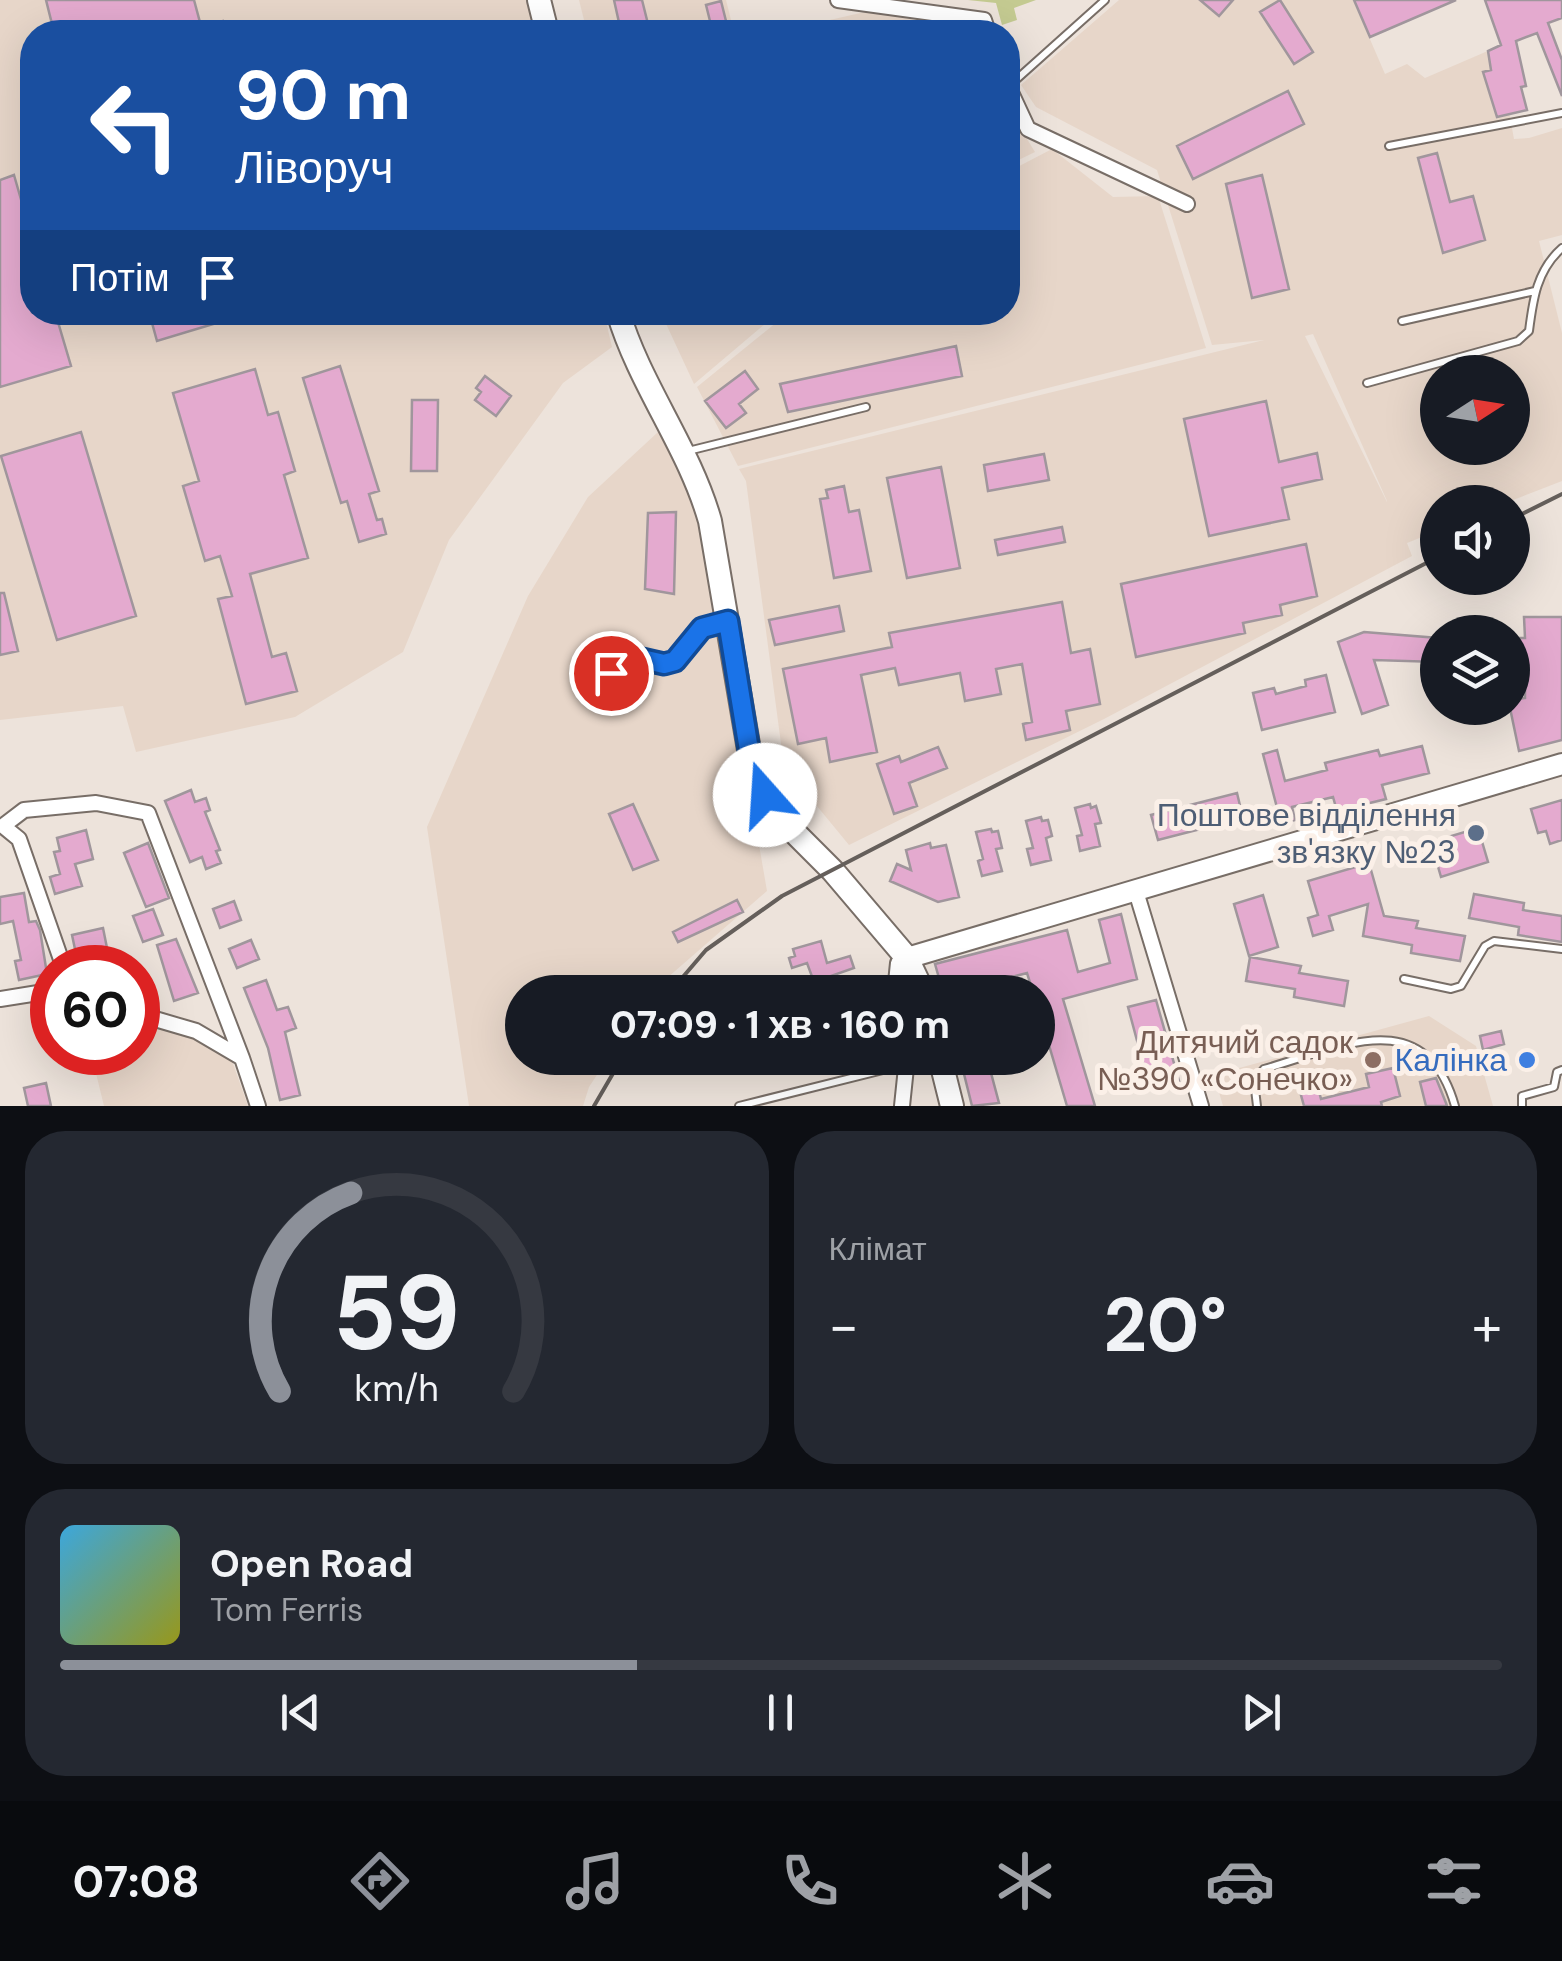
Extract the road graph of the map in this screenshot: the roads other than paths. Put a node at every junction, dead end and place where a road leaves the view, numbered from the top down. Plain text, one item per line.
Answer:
1 (838, 0) edge
2 (1105, 0) edge
3 (984, 20) edge
4 (1020, 75) edge
5 (1020, 111) edge
6 (1562, 114) edge
7 (1389, 146) dead end
8 (1187, 204) dead end
9 (1562, 248) edge
10 (1536, 290) junction
11 (1402, 321) dead end
12 (622, 325) edge
13 (1367, 383) dead end
14 (866, 407) dead end
15 (682, 452) junction
16 (728, 621) junction
17 (611, 673) dead end
18 (1562, 764) edge
19 (2, 826) edge
20 (1136, 888) junction
21 (56, 945) edge
22 (1562, 949) edge
23 (907, 958) junction
24 (897, 975) edge
25 (916, 975) edge
26 (1404, 979) dead end
27 (30, 995) edge
28 (0, 999) edge
29 (160, 1020) edge
30 (242, 1058) junction
31 (1562, 1070) edge
32 (854, 1075) edge
33 (905, 1075) edge
34 (944, 1075) edge
35 (258, 1106) edge
36 (739, 1106) edge
37 (902, 1106) edge
38 (952, 1106) edge
39 (1200, 1106) edge
40 (1257, 1106) edge
41 (1455, 1106) edge
42 (1522, 1106) edge

1 - 3 street
2 - 4 lane
5 - 8 street
6 - 7 lane
9 - 10 lane
10 - 11 lane
10 - 13 lane
12 - 15 main road
14 - 15 lane
15 - 16 main road
16 - 17 lane
16 - 23 main road
18 - 20 street
19 - 21 street
19 - 30 street
20 - 23 street
20 - 39 street
22 - 26 lane
23 - 24 street
23 - 25 main road
27 - 28 street
29 - 30 street
30 - 35 street
31 - 42 lane
32 - 36 lane
33 - 37 street
34 - 38 main road
40 - 41 lane

